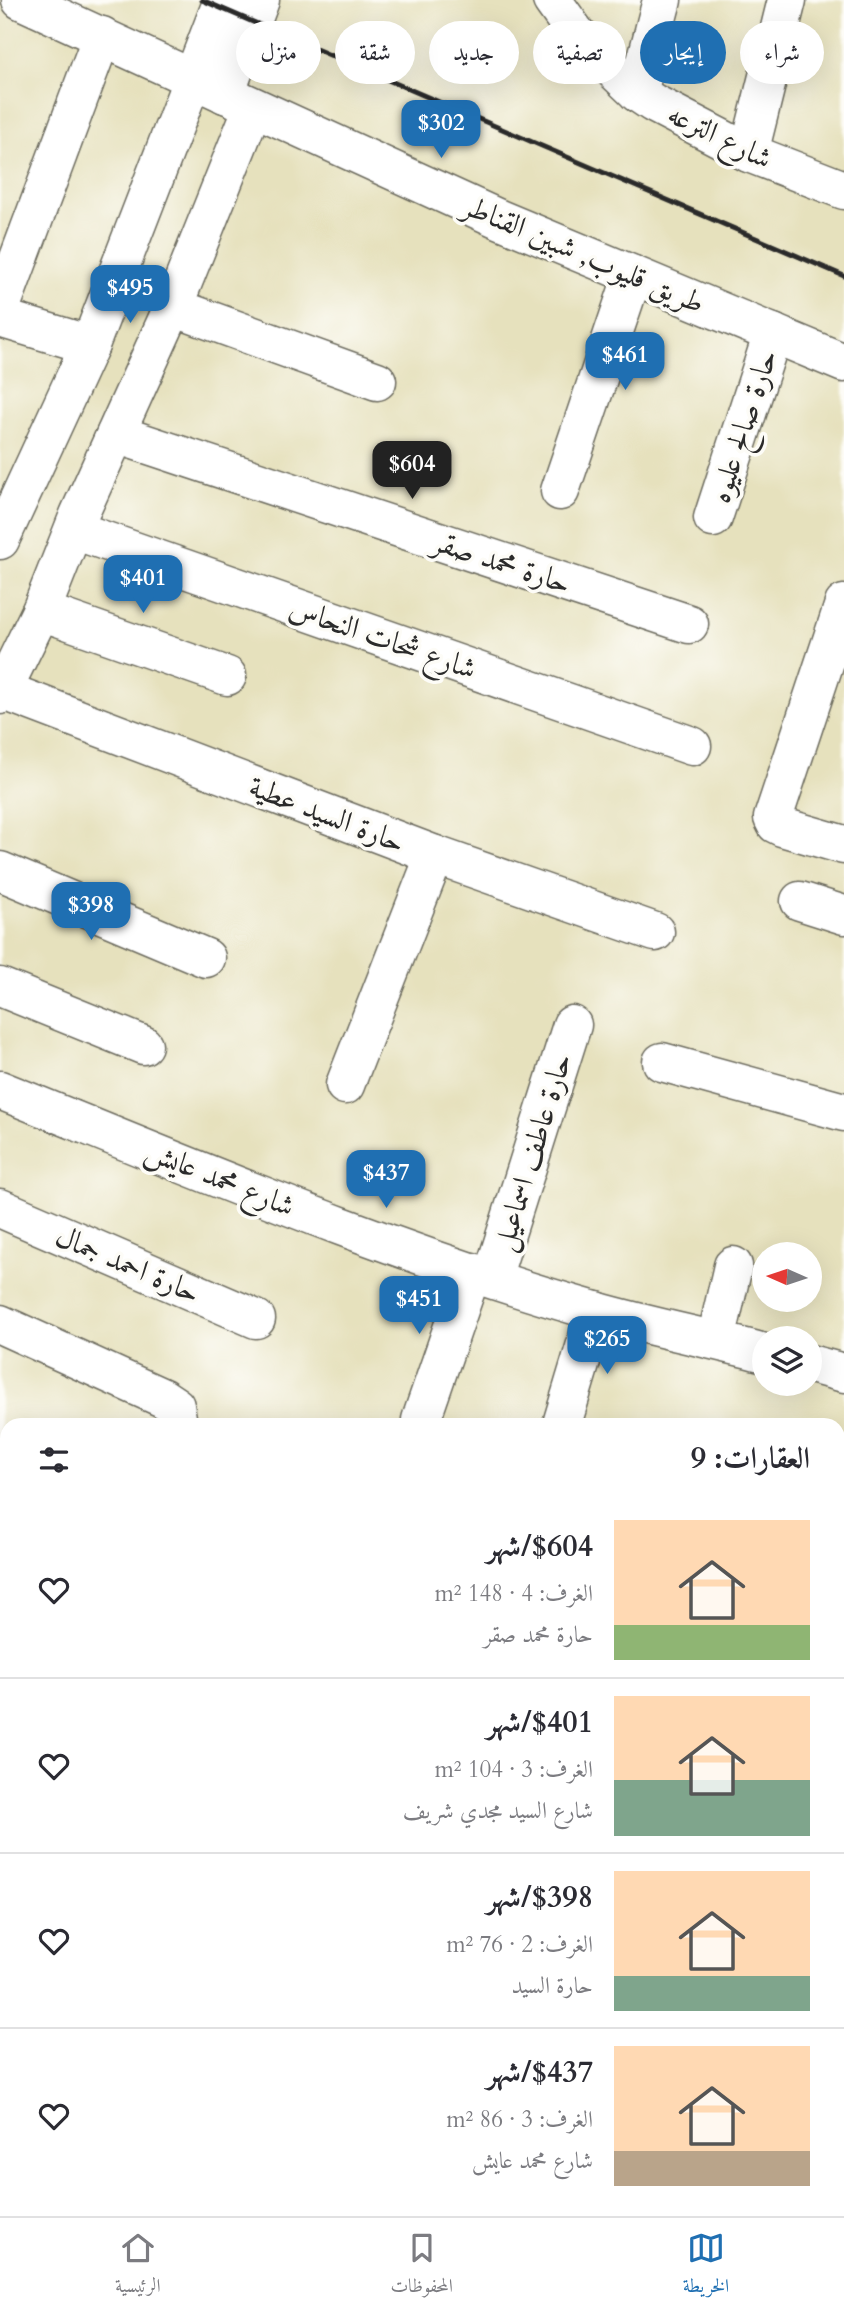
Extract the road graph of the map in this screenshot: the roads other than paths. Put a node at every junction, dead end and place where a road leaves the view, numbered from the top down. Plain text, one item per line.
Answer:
1 (21, 0) edge
2 (223, 0) edge
3 (260, 0) edge
4 (552, 0) edge
5 (662, 0) edge
6 (787, 0) edge
7 (102, 36) junction
8 (638, 93) junction
9 (223, 94) junction
10 (749, 153) junction
11 (844, 190) edge
12 (633, 275) junction
13 (173, 307) junction
14 (0, 309) edge
15 (0, 318) edge
16 (774, 333) junction
17 (90, 345) junction
18 (844, 363) edge
19 (377, 381) dead end
20 (116, 434) junction
21 (560, 491) dead end
22 (11, 493) edge
23 (713, 518) dead end
24 (76, 523) junction
25 (0, 540) edge
26 (844, 604) edge
27 (41, 611) junction
28 (690, 624) dead end
29 (227, 676) dead end
30 (1, 692) edge
31 (692, 746) dead end
32 (844, 845) edge
33 (435, 855) junction
34 (0, 871) edge
35 (800, 901) dead end
36 (844, 915) edge
37 (655, 932) dead end
38 (206, 958) dead end
39 (0, 987) edge
40 (572, 1025) dead end
41 (143, 1045) dead end
42 (662, 1062) dead end
43 (345, 1085) dead end
44 (0, 1090) edge
45 (844, 1112) edge
46 (0, 1209) edge
47 (733, 1266) dead end
48 (482, 1275) junction
49 (596, 1311) junction
50 (256, 1320) dead end
51 (0, 1324) edge
52 (716, 1340) junction
53 (752, 1350) edge
54 (822, 1367) edge
55 (844, 1373) edge
56 (177, 1418) edge
57 (422, 1418) edge
58 (564, 1418) edge

1 - 7 street, طريق قليوب, شبين القناطر
2 - 9 street
3 - 9 street
4 - 8 street, شارع الترعه
5 - 8 street
6 - 10 street
7 - 9 street, طريق قليوب, شبين القناطر
7 - 14 street
8 - 10 street, شارع الترعه
9 - 12 street, طريق قليوب, شبين القناطر
9 - 13 street
9 - 17 street
10 - 11 street, شارع الترعه
12 - 16 street, طريق قليوب, شبين القناطر
12 - 21 street
13 - 19 street
13 - 20 street
15 - 17 street
16 - 18 street, طريق قليوب, شبين القناطر
16 - 23 street, حارة صالح عليوه
17 - 22 street
20 - 24 street
20 - 28 street, حارة محمد صقر
22 - 24 street, شارع شحات النحاس
22 - 25 street
24 - 27 street
24 - 31 street, شارع شحات النحاس
26 - 32 street
27 - 29 street
27 - 30 street
30 - 33 street, حارة السيد عطية
33 - 37 street, حارة السيد عطية
33 - 43 street
34 - 38 street
35 - 36 street
39 - 41 street
40 - 48 street, حارة عاطف اسماعيل
42 - 45 street
44 - 48 street, شارع محمد عايش
46 - 50 street, حارة احمد جمال
47 - 52 street
48 - 49 street, شارع محمد عايش
48 - 57 street, حارة عاطف اسماعيل
49 - 52 street, شارع محمد عايش
49 - 58 street
51 - 56 street
52 - 53 street, شارع محمد عايش
54 - 55 street

